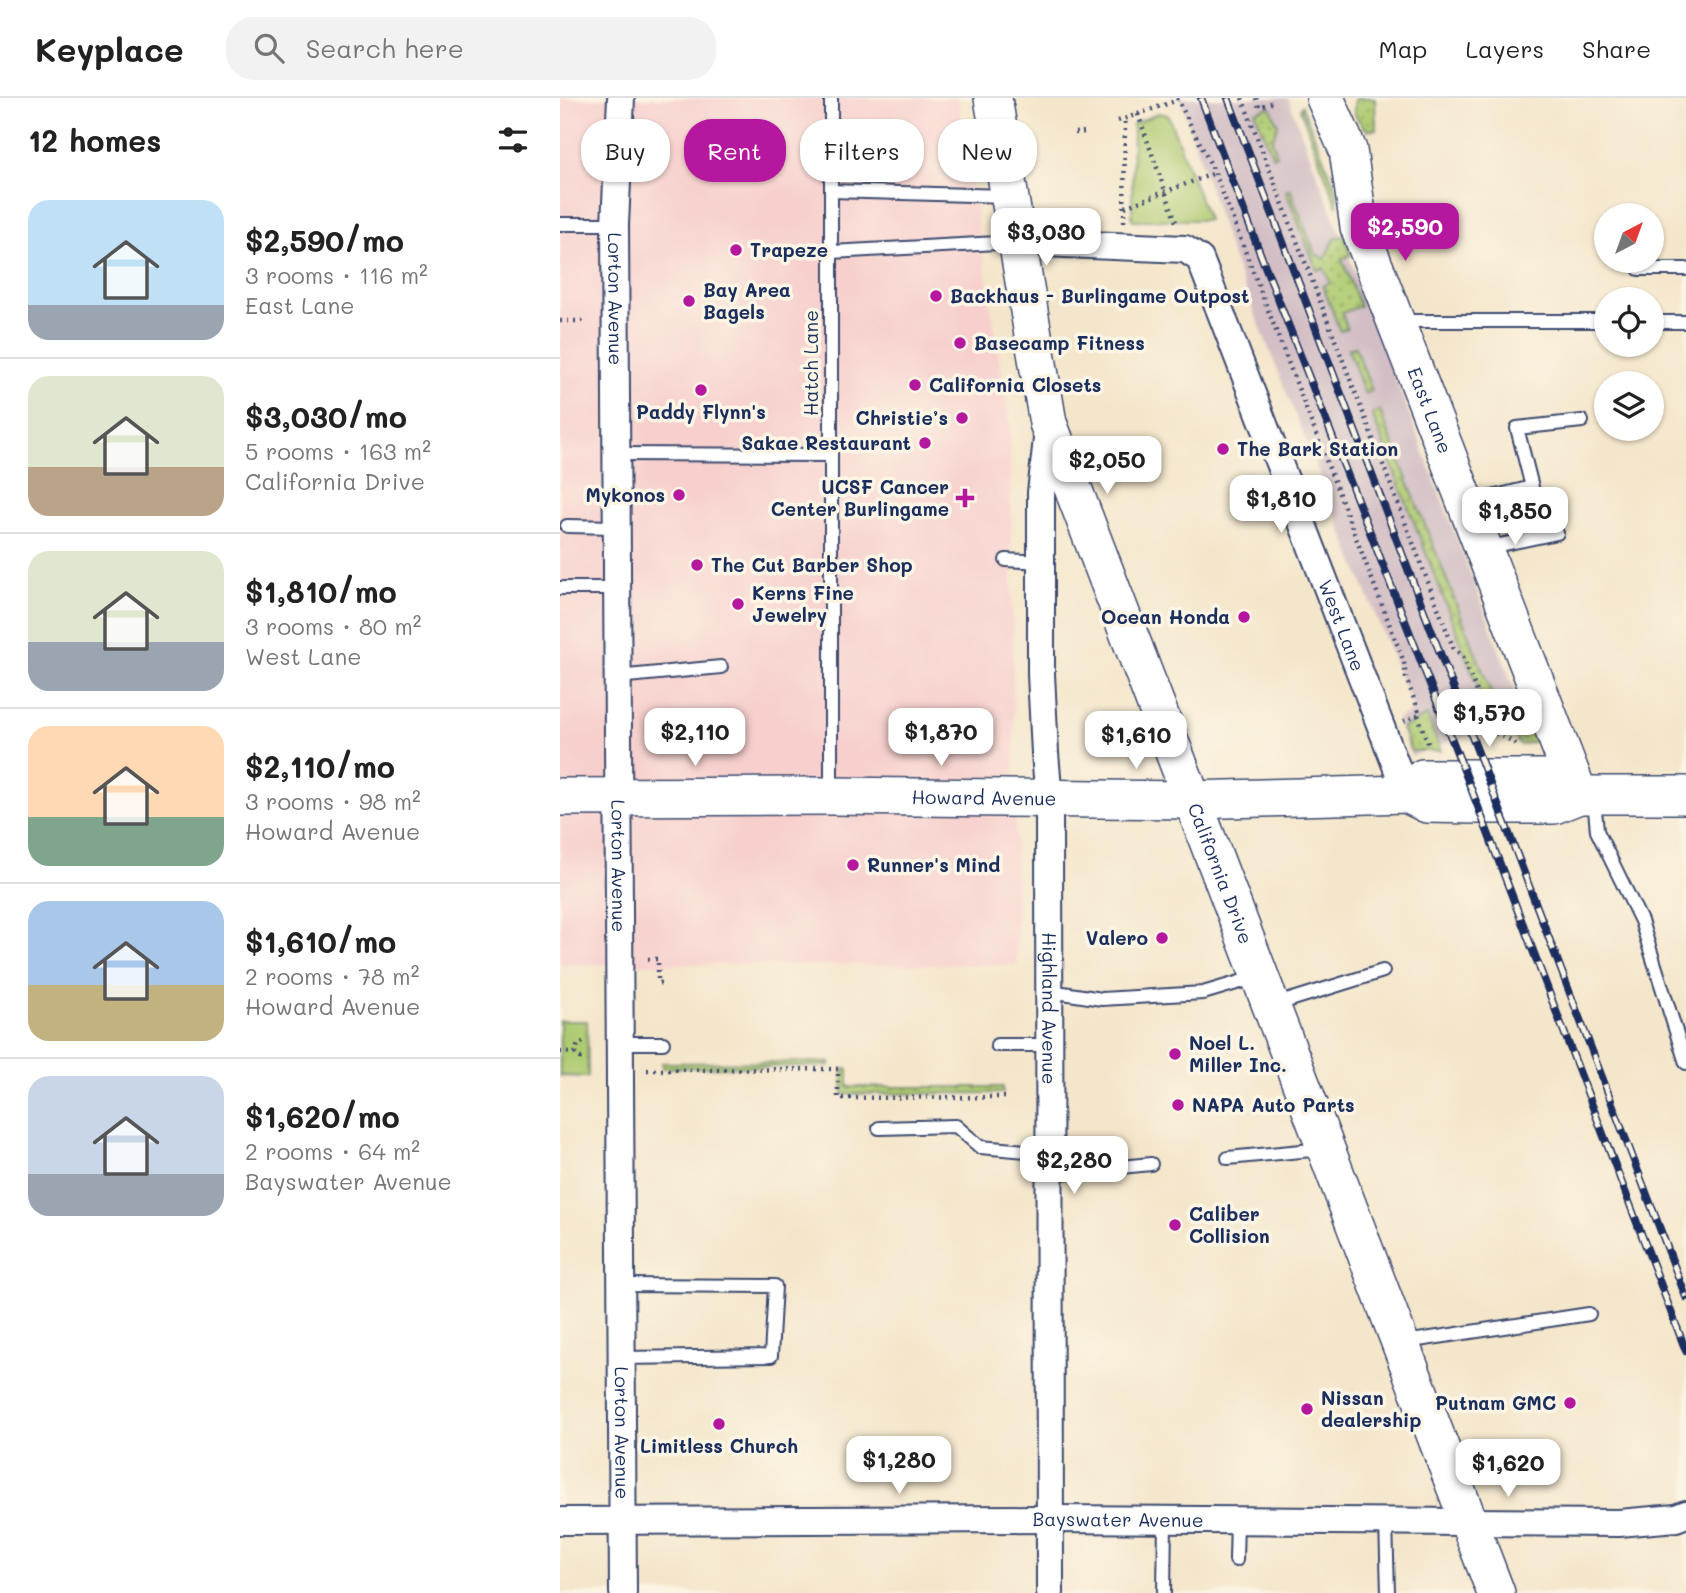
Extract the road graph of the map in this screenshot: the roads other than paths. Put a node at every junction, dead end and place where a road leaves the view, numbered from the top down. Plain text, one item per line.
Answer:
1 (621, 98) edge
2 (831, 98) edge
3 (993, 98) edge
4 (1325, 98) edge
5 (831, 191) junction
6 (1010, 196) junction
7 (560, 224) edge
8 (615, 224) junction
9 (1018, 242) junction
10 (831, 252) junction
11 (1664, 269) edge
12 (1686, 269) edge
13 (1396, 321) junction
14 (1594, 321) edge
15 (1664, 322) edge
16 (1686, 322) edge
17 (1582, 421) dead end
18 (1048, 424) junction
19 (616, 454) junction
20 (831, 455) junction
21 (1467, 503) junction
22 (567, 526) dead end
23 (617, 527) junction
24 (1557, 533) dead end
25 (1485, 548) junction
26 (1006, 560) dead end
27 (1041, 562) junction
28 (560, 588) edge
29 (617, 588) junction
30 (721, 667) dead end
31 (617, 677) junction
32 (1407, 794) junction
33 (1586, 795) junction
34 (1686, 795) edge
35 (831, 796) junction
36 (560, 797) edge
37 (618, 797) junction
38 (1049, 800) junction
39 (1191, 800) junction
40 (1383, 971) dead end
41 (1050, 991) junction
42 (1265, 991) junction
43 (619, 1043) junction
44 (663, 1043) dead end
45 (997, 1045) dead end
46 (1049, 1045) junction
47 (1686, 1063) edge
48 (879, 1128) dead end
49 (1326, 1148) junction
50 (1228, 1158) dead end
51 (1050, 1163) junction
52 (1151, 1164) dead end
53 (620, 1285) junction
54 (1589, 1314) dead end
55 (1401, 1342) junction
56 (621, 1358) junction
57 (1050, 1518) junction
58 (1683, 1518) edge
59 (1166, 1520) junction
60 (1237, 1520) junction
61 (560, 1521) edge
62 (622, 1521) junction
63 (1386, 1522) junction
64 (1469, 1523) junction
65 (1236, 1560) dead end
66 (624, 1593) edge
67 (1050, 1593) edge
68 (1164, 1593) edge
69 (1388, 1593) edge
70 (1496, 1593) edge

1 - 8 street, Lorton Avenue
2 - 5 lane, Hatch Lane
3 - 6 street, California Drive
4 - 13 street, East Lane
5 - 6 lane
5 - 10 lane, Hatch Lane
6 - 9 street, California Drive
7 - 8 lane
8 - 19 street, Lorton Avenue
9 - 10 lane
9 - 18 street, California Drive
9 - 32 street, West Lane
10 - 20 lane, Hatch Lane
11 - 12 lane
13 - 14 lane
13 - 21 street, East Lane
15 - 16 lane
17 - 21 lane
18 - 27 street, Highland Avenue
18 - 39 street, California Drive
19 - 20 lane
19 - 23 street, Lorton Avenue
20 - 35 lane, Hatch Lane
21 - 25 street, East Lane
22 - 23 lane
23 - 29 street, Lorton Avenue
24 - 25 lane
25 - 33 street, East Lane
26 - 27 lane
27 - 38 street, Highland Avenue
28 - 29 lane
29 - 31 street, Lorton Avenue
30 - 31 lane
31 - 37 street, Lorton Avenue
32 - 33 street, Howard Avenue
32 - 39 street, Howard Avenue
33 - 34 street, Howard Avenue
33 - 47 lane
35 - 37 street, Howard Avenue
35 - 38 street, Howard Avenue
36 - 37 street, Howard Avenue
37 - 43 street, Lorton Avenue
38 - 39 street, Howard Avenue
38 - 41 street, Highland Avenue
39 - 42 street, California Drive
40 - 42 lane
41 - 42 lane
41 - 46 street, Highland Avenue
42 - 49 street, California Drive
43 - 44 lane
43 - 53 street, Lorton Avenue
45 - 46 lane
46 - 51 street, Highland Avenue
48 - 51 lane
49 - 50 lane
49 - 55 street, California Drive
51 - 52 lane
51 - 57 street, Highland Avenue
53 - 56 street, Lorton Avenue
53 - 56 lane
54 - 55 lane
55 - 64 street, California Drive
56 - 62 street, Lorton Avenue
57 - 59 street, Bayswater Avenue
57 - 62 street, Bayswater Avenue
57 - 67 street, Highland Avenue
58 - 64 street, Bayswater Avenue
59 - 60 street, Bayswater Avenue
59 - 68 lane
60 - 63 street, Bayswater Avenue
60 - 65 lane
61 - 62 street, Bayswater Avenue
62 - 66 street, Lorton Avenue
63 - 64 street, Bayswater Avenue
63 - 69 lane
64 - 70 street, California Drive

